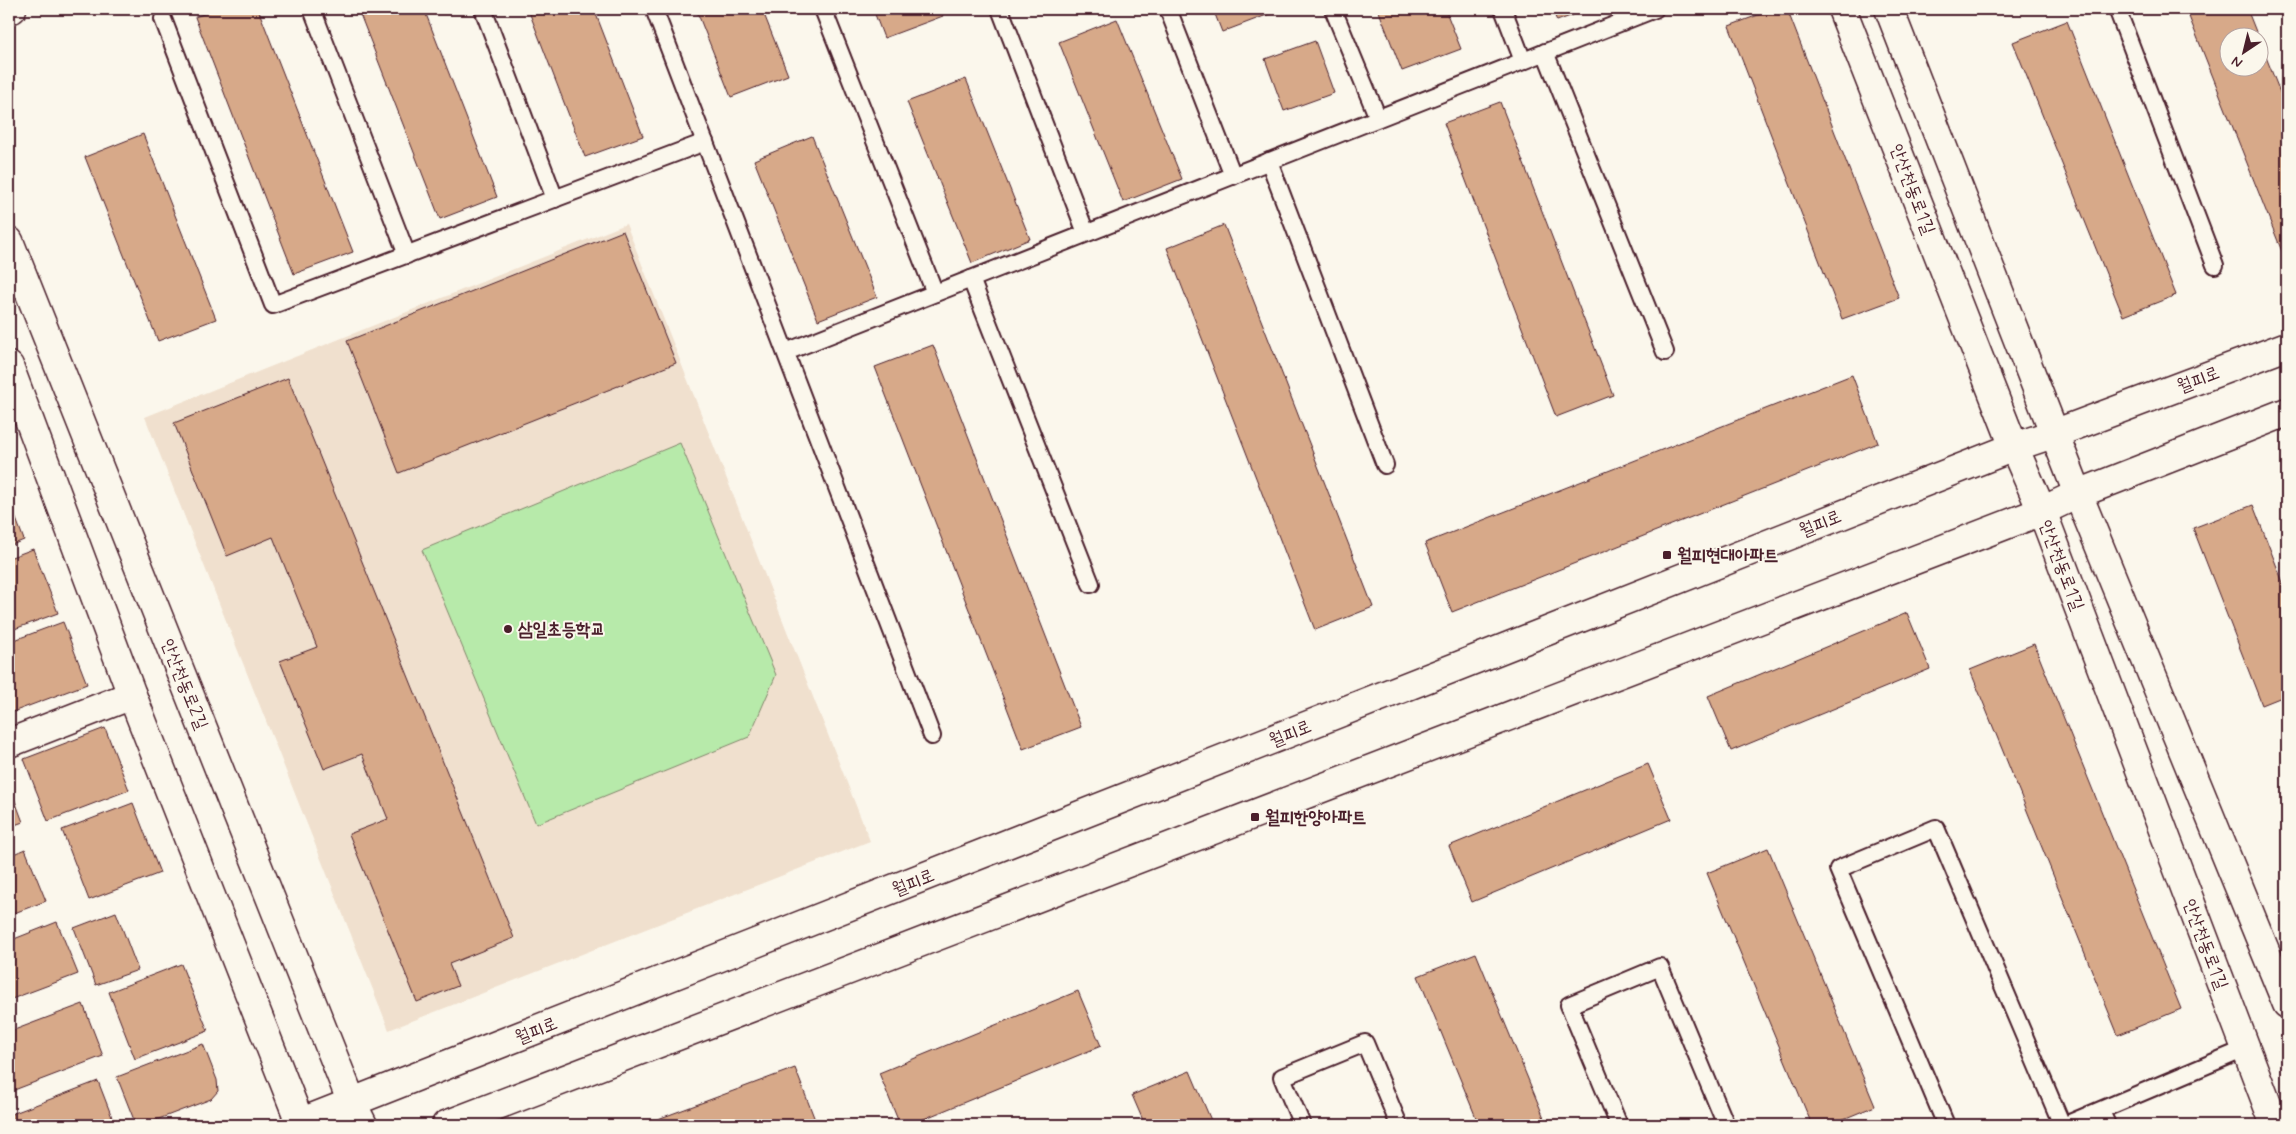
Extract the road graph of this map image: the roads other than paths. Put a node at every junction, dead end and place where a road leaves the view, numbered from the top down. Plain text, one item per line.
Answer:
1 (12, 9) edge
2 (312, 9) edge
3 (483, 9) edge
4 (654, 9) edge
5 (823, 9) edge
6 (1000, 9) edge
7 (1168, 9) edge
8 (1333, 9) edge
9 (1503, 9) edge
10 (1655, 9) edge
11 (1842, 9) edge
12 (1889, 9) edge
13 (2117, 9) edge
14 (9, 10) edge
15 (163, 19) dead end
16 (1545, 52) junction
17 (1523, 61) junction
18 (1378, 118) junction
19 (705, 142) junction
20 (1269, 161) junction
21 (1233, 176) junction
22 (555, 199) junction
23 (1086, 233) junction
24 (9, 241) edge
25 (407, 255) junction
26 (2215, 265) dead end
27 (971, 279) junction
28 (935, 293) junction
29 (2287, 346) edge
30 (786, 352) junction
31 (1665, 352) dead end
32 (9, 366) edge
33 (2287, 412) edge
34 (2056, 433) junction
35 (2014, 447) junction
36 (1385, 466) dead end
37 (2078, 494) junction
38 (2042, 511) junction
39 (1091, 584) dead end
40 (132, 695) junction
41 (932, 736) dead end
42 (9, 744) edge
43 (2287, 1004) edge
44 (2245, 1049) junction
45 (358, 1114) edge
46 (2104, 1118) edge
47 (298, 1124) edge
48 (446, 1125) edge
49 (1302, 1125) edge
50 (1399, 1125) edge
51 (1619, 1125) edge
52 (1726, 1125) edge
53 (1946, 1125) edge
54 (2064, 1125) edge
55 (2275, 1125) edge

1 - 14 street
2 - 25 lane
3 - 22 lane
4 - 19 lane
5 - 28 lane
6 - 23 lane
7 - 21 lane
8 - 18 lane
9 - 17 lane
10 - 16 lane
11 - 35 street, 안산천동로1길
12 - 34 street
13 - 26 lane
15 - 25 lane
16 - 17 lane
16 - 31 lane
17 - 18 lane
18 - 20 lane
19 - 22 lane
19 - 30 lane
20 - 21 lane
20 - 36 lane
21 - 23 lane
22 - 25 lane
23 - 27 lane
24 - 45 street, 안산천동로2길
27 - 28 lane
27 - 39 lane
28 - 30 lane
29 - 34 street, 월피로
30 - 41 lane
32 - 40 street
33 - 37 street
34 - 35 street, 월피로
34 - 37 street
35 - 38 street, 안산천동로1길
35 - 45 street, 월피로
37 - 38 street
37 - 43 street
38 - 44 street, 안산천동로1길
38 - 48 street
40 - 42 street
40 - 47 street
44 - 46 lane
44 - 55 street, 안산천동로1길
45 - 47 street, 월피로
46 - 54 lane
49 - 50 lane
51 - 52 lane
53 - 54 lane

